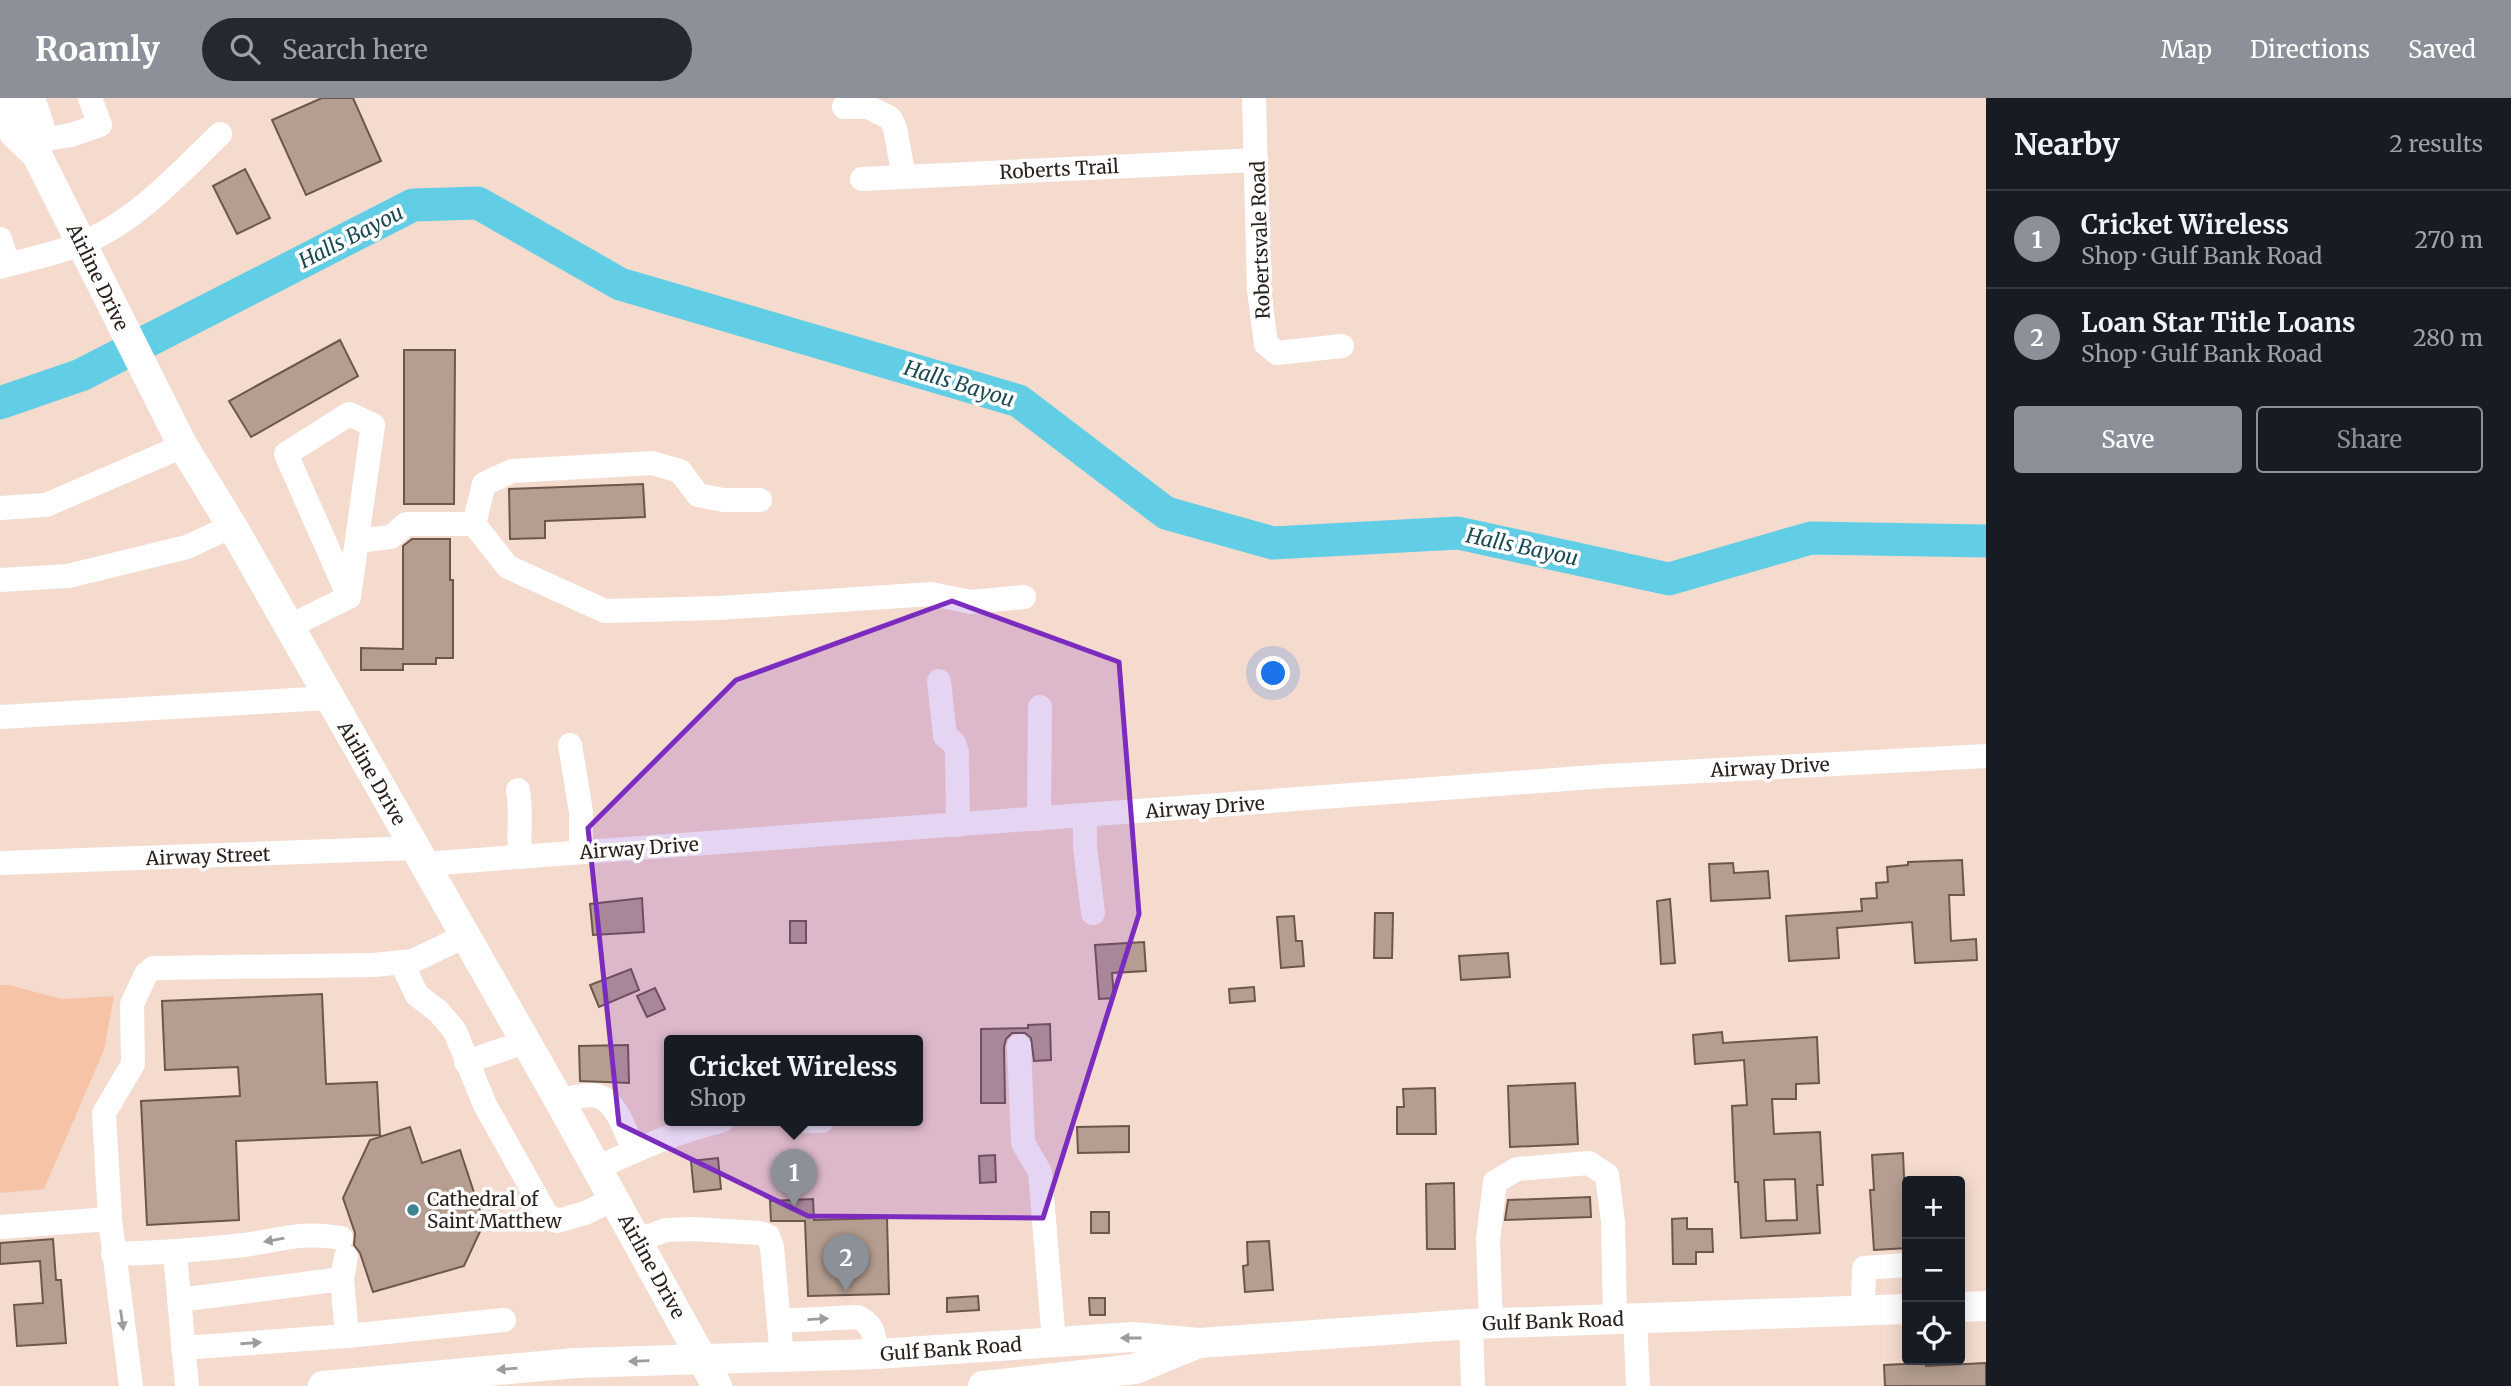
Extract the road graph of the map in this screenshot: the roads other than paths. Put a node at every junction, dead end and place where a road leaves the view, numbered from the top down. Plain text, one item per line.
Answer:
1 (0, 98) edge
2 (30, 98) edge
3 (90, 98) edge
4 (1254, 98) edge
5 (844, 107) dead end
6 (220, 134) dead end
7 (38, 148) junction
8 (1256, 160) junction
9 (904, 177) junction
10 (862, 179) dead end
11 (0, 239) edge
12 (82, 244) junction
13 (4, 265) edge
14 (1342, 346) dead end
15 (183, 446) junction
16 (760, 500) dead end
17 (0, 508) edge
18 (474, 524) junction
19 (232, 526) junction
20 (357, 541) junction
21 (0, 580) edge
22 (349, 597) junction
23 (1024, 597) dead end
24 (288, 627) junction
25 (939, 681) dead end
26 (329, 698) junction
27 (1040, 707) dead end
28 (0, 717) edge
29 (570, 745) dead end
30 (1986, 756) edge
31 (517, 790) dead end
32 (1085, 816) junction
33 (1039, 819) junction
34 (958, 825) junction
35 (581, 852) junction
36 (420, 856) junction
37 (520, 857) junction
38 (0, 863) edge
39 (1093, 913) dead end
40 (465, 936) junction
41 (401, 962) junction
42 (525, 1042) junction
43 (1019, 1046) dead end
44 (466, 1062) junction
45 (559, 1100) junction
46 (698, 1126) edge
47 (634, 1151) junction
48 (597, 1167) junction
49 (614, 1199) junction
50 (110, 1219) junction
51 (0, 1227) edge
52 (638, 1240) junction
53 (175, 1253) junction
54 (113, 1254) junction
55 (343, 1258) junction
56 (1902, 1265) edge
57 (179, 1300) junction
58 (1986, 1306) edge
59 (1965, 1307) edge
60 (1902, 1309) edge
61 (1863, 1310) junction
62 (1625, 1319) junction
63 (505, 1320) dead end
64 (779, 1321) junction
65 (1481, 1324) junction
66 (347, 1336) junction
67 (1054, 1342) junction
68 (1199, 1343) junction
69 (183, 1348) junction
70 (877, 1354) junction
71 (782, 1357) junction
72 (703, 1359) junction
73 (371, 1384) edge
74 (131, 1386) edge
75 (187, 1386) edge
76 (323, 1386) edge
77 (717, 1386) edge
78 (983, 1386) edge
79 (1473, 1386) edge
80 (1639, 1386) edge

1 - 7 main road, Airline Drive
2 - 7 main road, Airline Drive
3 - 7 street
4 - 8 street, Robertsvale Road
5 - 9 street
6 - 12 street
7 - 12 main road, Airline Drive
8 - 9 street, Roberts Trail
8 - 14 street, Robertsvale Road
9 - 10 street, Roberts Trail
11 - 13 street
12 - 13 street
12 - 15 main road, Airline Drive
15 - 17 street
15 - 19 main road, Airline Drive
16 - 18 street
18 - 20 street
18 - 23 street
19 - 21 street
19 - 24 main road, Airline Drive
20 - 22 street
20 - 22 street
22 - 24 street
24 - 26 main road, Airline Drive
25 - 34 street
26 - 28 street
26 - 36 main road, Airline Drive
27 - 33 street
29 - 35 street
30 - 32 street, Airway Drive
31 - 37 street
32 - 33 street, Airway Drive
32 - 39 street
33 - 34 street, Airway Drive
34 - 35 street, Airway Drive
35 - 37 street, Airway Drive
36 - 37 street, Airway Drive
36 - 38 street, Airway Street
36 - 40 main road, Airline Drive
40 - 41 street
40 - 42 main road, Airline Drive
41 - 44 street
41 - 50 street
42 - 44 street
42 - 45 main road, Airline Drive
43 - 67 street
44 - 49 street
45 - 47 street
45 - 48 main road, Airline Drive
46 - 47 street
47 - 48 street
48 - 49 main road, Airline Drive
49 - 52 main road, Airline Drive
50 - 51 street
50 - 54 street
52 - 64 street
52 - 72 main road, Airline Drive
53 - 54 street
55 -> 53 street
53 - 57 street
54 -> 74 street
55 - 57 street
55 - 66 street
56 - 61 street
57 - 69 street
58 - 59 main road
60 - 61 main road, Gulf Bank Road
61 - 62 main road, Gulf Bank Road
62 - 65 main road, Gulf Bank Road
62 - 65 street
62 - 80 street
63 - 66 street
64 -> 70 street
64 - 71 street
65 - 68 main road, Gulf Bank Road
65 - 79 street
69 -> 66 street
68 -> 67 main road, Gulf Bank Road
67 - 70 main road, Gulf Bank Road
68 - 78 main road, Gulf Bank Road
69 - 75 street
70 - 71 main road, Gulf Bank Road
71 - 72 main road, Gulf Bank Road
72 -> 73 main road, Gulf Bank Road
72 - 77 main road, Airline Drive
73 - 76 main road, Gulf Bank Road

